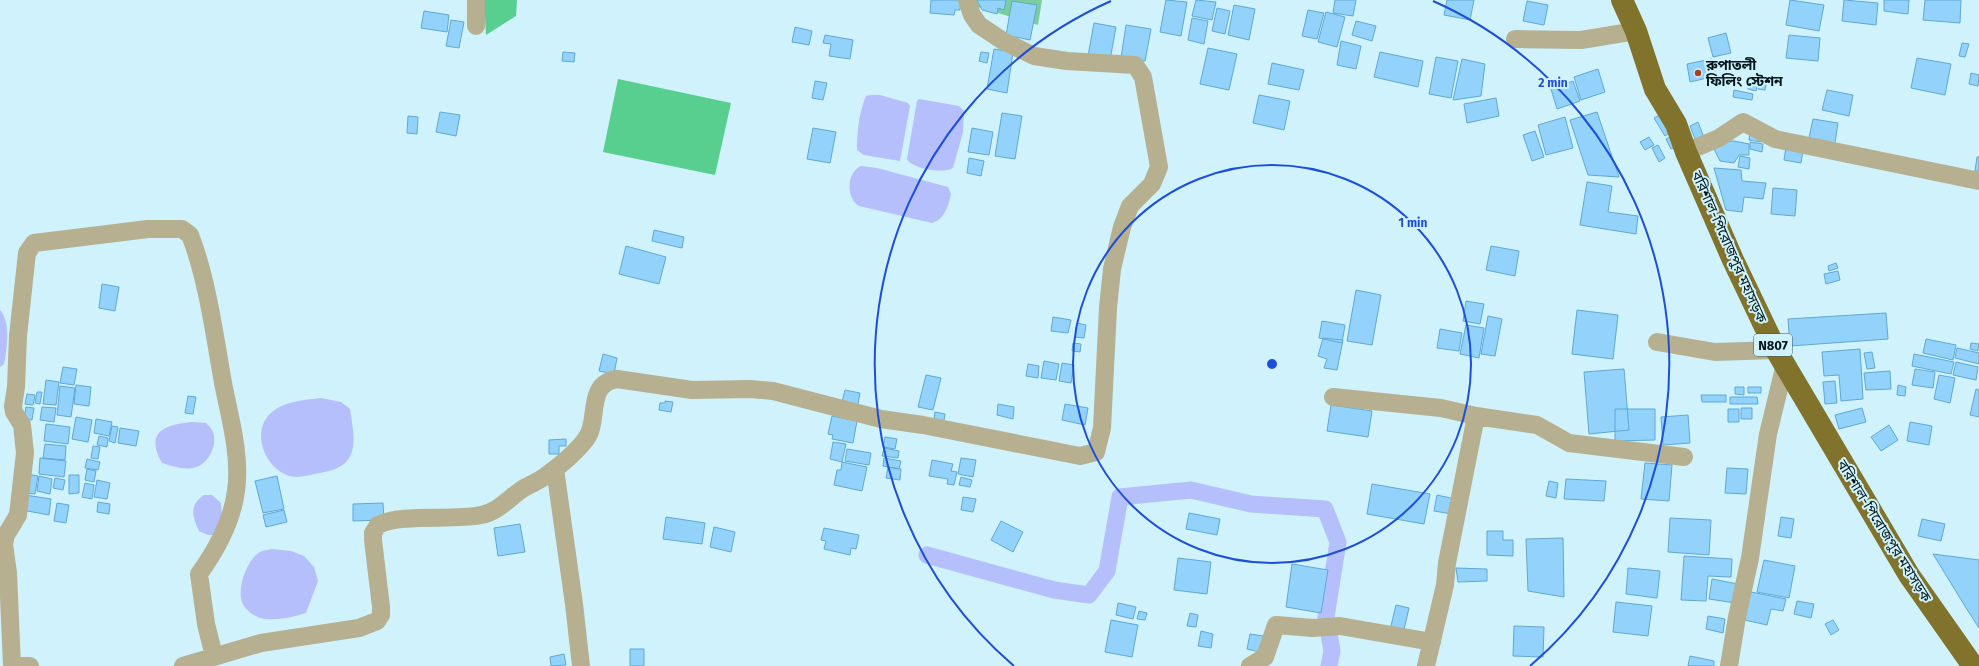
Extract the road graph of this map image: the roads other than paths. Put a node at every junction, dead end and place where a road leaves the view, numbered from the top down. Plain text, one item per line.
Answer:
1 (476, 0) edge
2 (967, 0) edge
3 (1622, 0) edge
4 (476, 26) dead end
5 (1636, 31) junction
6 (1515, 39) dead end
7 (1686, 152) junction
8 (1979, 181) edge
9 (1657, 342) dead end
10 (1780, 357) junction
11 (1333, 396) dead end
12 (1476, 416) junction
13 (1684, 457) dead end
14 (555, 469) junction
15 (1432, 642) junction
16 (214, 656) junction
17 (12, 666) edge
18 (30, 666) edge
19 (183, 666) edge
20 (581, 666) edge
21 (1250, 666) edge
22 (1426, 666) edge
23 (1729, 666) edge
24 (1973, 666) edge

1 - 4 street
2 - 14 street
3 - 5 highway, বরিশাল-পিরোজপুর মহাসড়ক / N807
5 - 6 street
5 - 7 highway, বরিশাল-পিরোজপুর মহাসড়ক / N807
7 - 8 street
7 - 10 highway, বরিশাল-পিরোজপুর মহাসড়ক / N807
9 - 10 street
10 - 23 street
10 - 24 highway, বরিশাল-পিরোজপুর মহাসড়ক / N807
11 - 12 street
12 - 13 street
12 - 15 street
14 - 16 street
14 - 20 street
15 - 21 street
15 - 22 street
16 - 17 street
16 - 19 street
17 - 18 street

